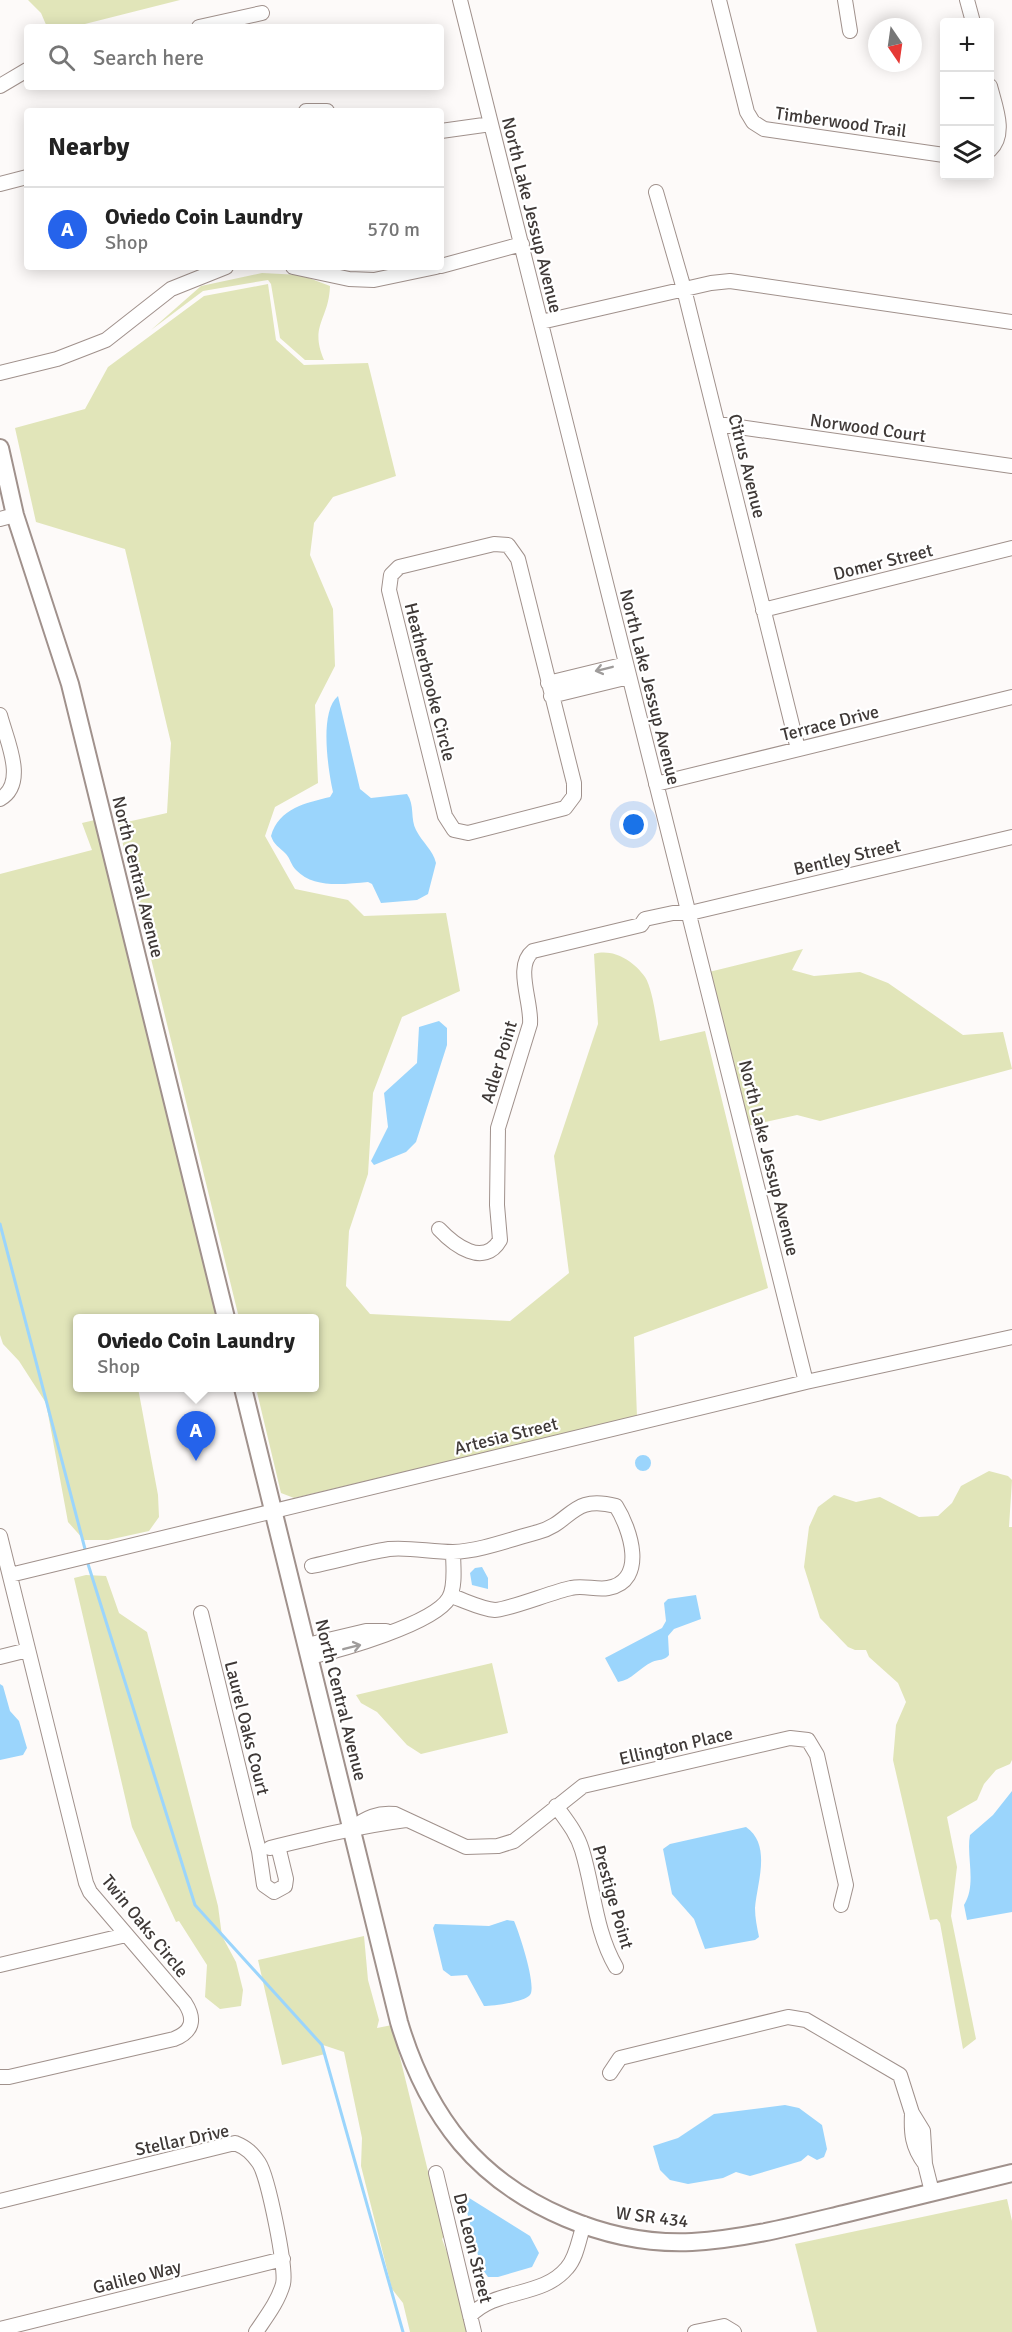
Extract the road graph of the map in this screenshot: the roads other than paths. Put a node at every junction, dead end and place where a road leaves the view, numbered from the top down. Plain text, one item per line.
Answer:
1 (460, 0) edge
2 (719, 0) edge
3 (845, 0) edge
4 (968, 0) edge
5 (261, 13) dead end
6 (972, 18) edge
7 (213, 24) edge
8 (850, 31) dead end
9 (24, 72) edge
10 (0, 86) edge
11 (994, 102) edge
12 (491, 124) junction
13 (444, 131) edge
14 (994, 143) edge
15 (940, 154) edge
16 (24, 178) edge
17 (0, 184) edge
18 (656, 192) dead end
19 (522, 244) junction
20 (444, 265) edge
21 (218, 270) edge
22 (307, 270) edge
23 (422, 270) edge
24 (684, 289) junction
25 (541, 322) junction
26 (1012, 322) edge
27 (0, 373) edge
28 (718, 424) junction
29 (0, 448) edge
30 (1012, 466) edge
31 (8, 517) edge
32 (1012, 548) edge
33 (763, 610) junction
34 (627, 671) junction
35 (550, 689) junction
36 (1012, 697) edge
37 (0, 715) edge
38 (798, 749) junction
39 (656, 784) junction
40 (0, 799) edge
41 (1012, 837) edge
42 (690, 913) junction
43 (439, 1229) dead end
44 (225, 1314) edge
45 (1012, 1337) edge
46 (806, 1382) junction
47 (244, 1392) edge
48 (274, 1511) junction
49 (0, 1536) edge
50 (453, 1552) junction
51 (312, 1566) dead end
52 (10, 1575) junction
53 (451, 1596) junction
54 (201, 1613) dead end
55 (28, 1650) junction
56 (308, 1651) junction
57 (0, 1657) edge
58 (556, 1806) junction
59 (352, 1828) junction
60 (278, 1846) junction
61 (259, 1851) junction
62 (841, 1905) dead end
63 (126, 1935) junction
64 (0, 1965) edge
65 (616, 1967) dead end
66 (399, 2022) joint
67 (610, 2073) dead end
68 (0, 2077) edge
69 (436, 2173) dead end
70 (1004, 2175) edge
71 (932, 2192) junction
72 (0, 2201) edge
73 (584, 2224) junction
74 (284, 2259) junction
75 (471, 2316) junction
76 (0, 2329) edge
77 (256, 2332) edge
78 (474, 2332) edge
79 (694, 2332) edge
80 (734, 2332) edge

1 - 12 street, North Lake Jessup Avenue
2 - 15 street, Timberwood Trail
3 - 8 street
4 - 6 street
5 - 7 street
9 - 10 street
11 - 14 street
12 - 13 street
12 - 19 street, North Lake Jessup Avenue
16 - 17 street
18 - 24 street, Citrus Avenue
19 - 20 street
19 - 25 street, North Lake Jessup Avenue
21 - 27 street
22 - 23 street
24 - 25 street
24 - 26 street
24 - 28 street, Citrus Avenue
25 - 34 street, North Lake Jessup Avenue
28 - 30 street, Norwood Court
28 - 33 street, Citrus Avenue
29 - 31 main road, North Central Avenue
31 - 44 main road, North Central Avenue
32 - 33 street, Domer Street
33 - 38 street, Citrus Avenue
34 - 35 street
34 - 39 street, North Lake Jessup Avenue
35 - 35 street, Heatherbrooke Circle
36 - 38 street, Terrace Drive
37 - 40 street
38 - 39 street, Terrace Drive
39 - 42 street, North Lake Jessup Avenue
41 - 42 street, Bentley Street
42 - 43 street, Adler Point
42 - 46 street, North Lake Jessup Avenue
45 - 46 street, Artesia Street
46 - 48 street, Artesia Street
47 - 48 main road, North Central Avenue
48 - 52 street, Artesia Street
48 - 56 main road, North Central Avenue
49 - 52 street, Twin Oaks Circle
50 - 51 street
50 - 53 street
50 - 53 street
52 - 55 street, Twin Oaks Circle
53 - 56 street
54 - 61 street, Laurel Oaks Court
55 - 57 street
55 - 63 street, Twin Oaks Circle
56 - 59 main road, North Central Avenue
58 - 59 street, Ellington Place
58 - 62 street, Ellington Place
58 - 65 street, Prestige Point
59 - 60 street
59 - 66 main road, North Central Avenue
60 - 61 street
60 - 61 street, Laurel Oaks Court
63 - 64 street
63 - 68 street, Twin Oaks Circle
66 - 73 main road, W SR 434
67 - 71 street
69 - 75 street, De Leon Street
70 - 71 main road, W SR 434
71 - 73 main road, W SR 434
72 - 74 street, Stellar Drive
73 - 75 street
74 - 76 street, Galileo Way
74 - 77 street, Stellar Drive
75 - 78 street, De Leon Street
79 - 80 street

